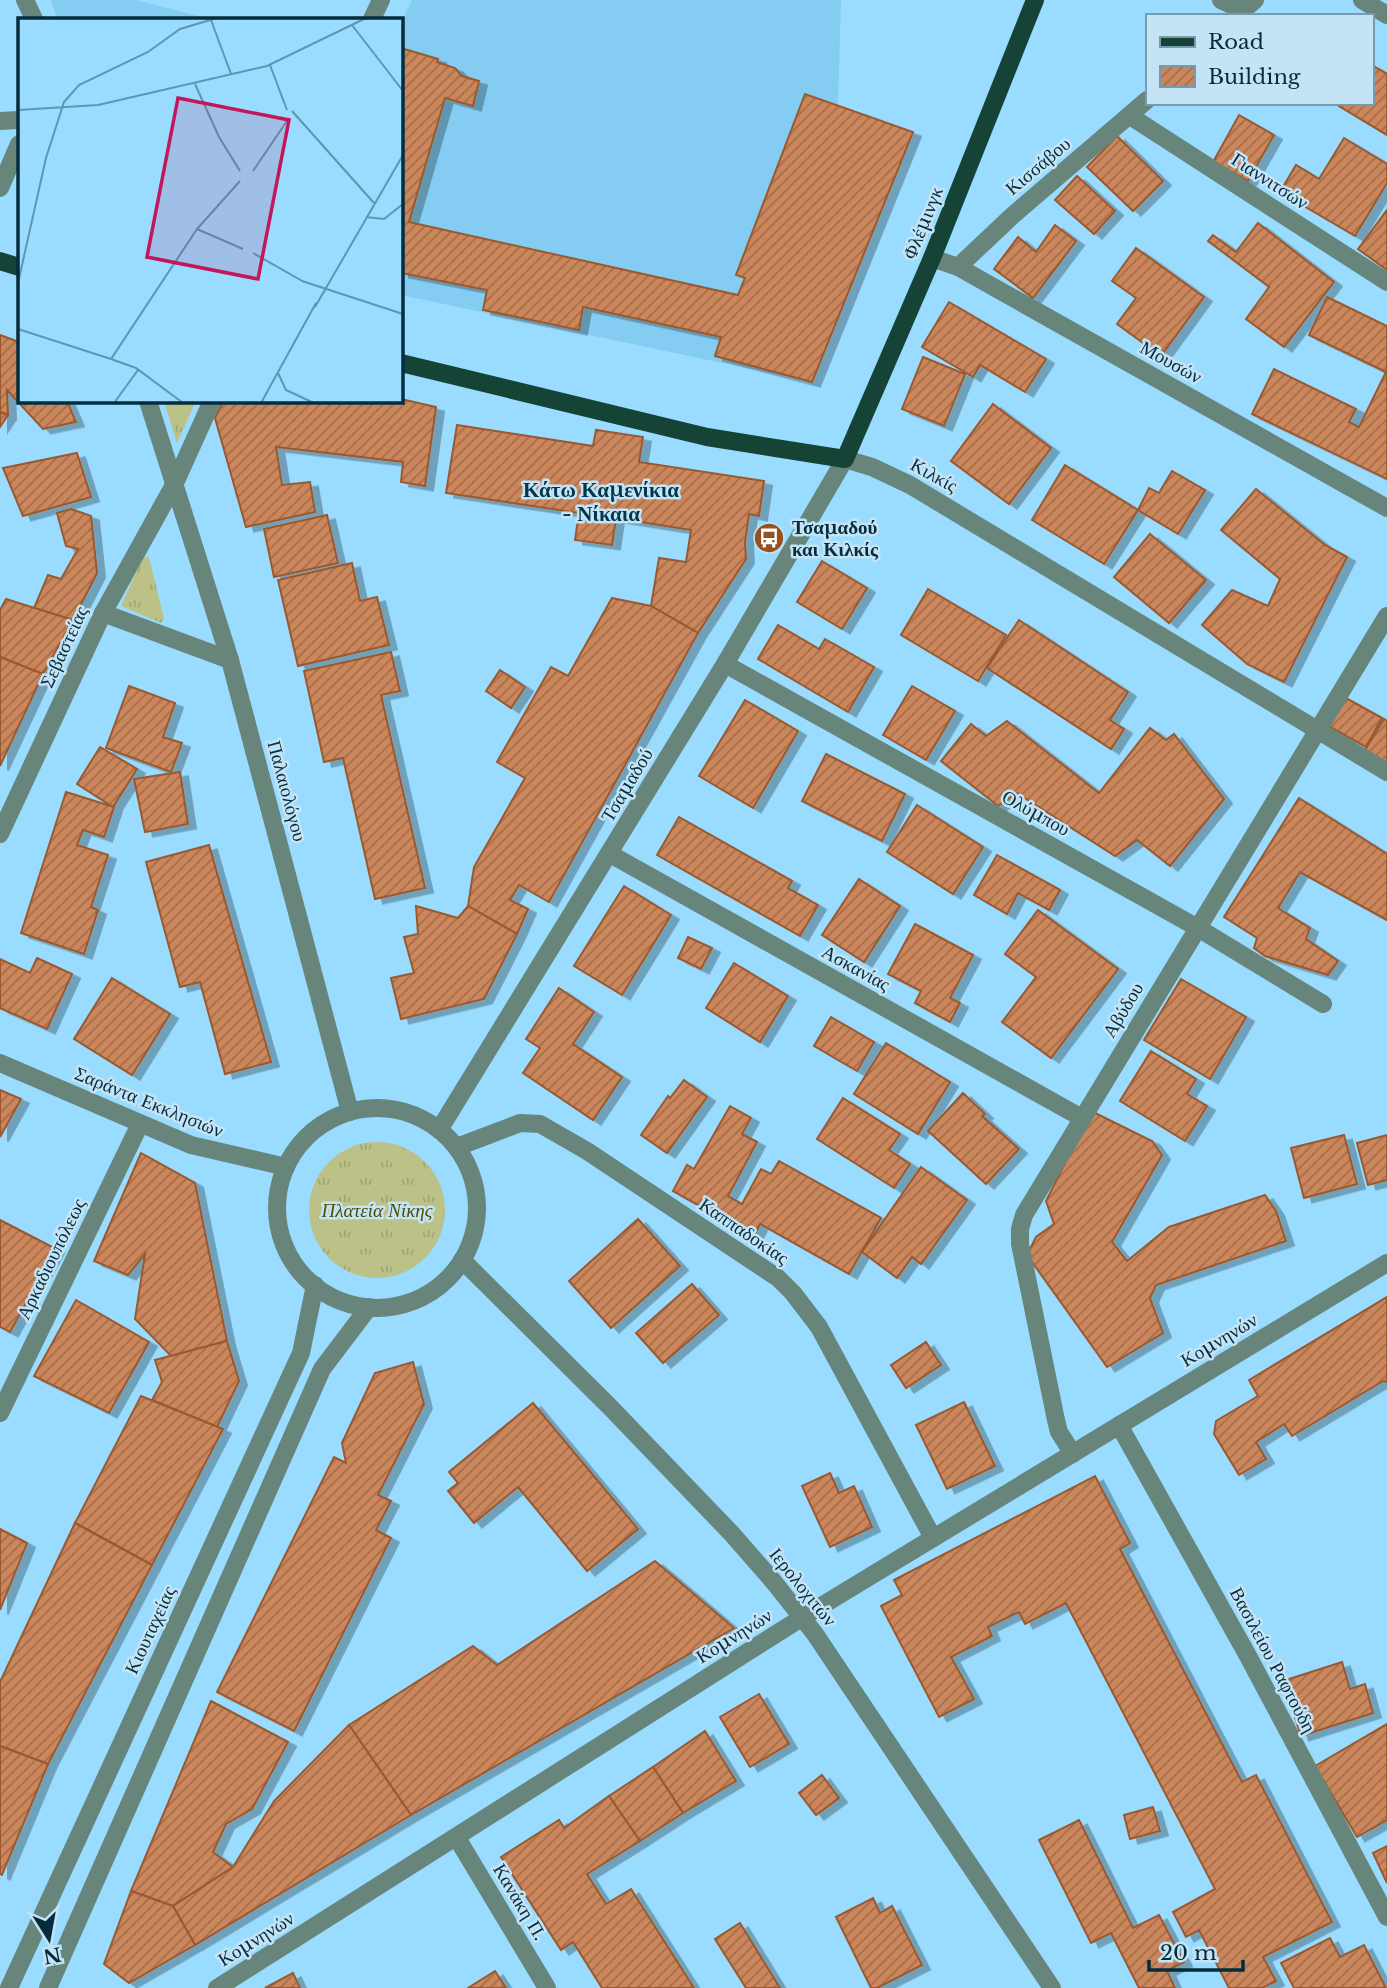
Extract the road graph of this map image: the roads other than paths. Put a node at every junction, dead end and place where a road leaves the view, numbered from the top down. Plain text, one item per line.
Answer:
1 (25, 0) edge
2 (381, 0) edge
3 (1035, 0) edge
4 (1221, 0) edge
5 (1362, 0) edge
6 (1244, 9) edge
7 (1387, 15) edge
8 (34, 18) edge
9 (372, 18) edge
10 (1146, 101) edge
11 (1130, 116) junction
12 (18, 120) edge
13 (0, 121) edge
14 (18, 146) edge
15 (0, 188) edge
16 (932, 258) junction
17 (0, 261) edge
18 (18, 267) edge
19 (958, 267) junction
20 (1387, 282) edge
21 (402, 363) edge
22 (148, 402) edge
23 (212, 402) edge
24 (845, 459) junction
25 (175, 483) junction
26 (1387, 508) edge
27 (103, 613) junction
28 (1387, 616) edge
29 (230, 660) junction
30 (725, 664) junction
31 (1317, 730) junction
32 (1387, 772) edge
33 (0, 834) edge
34 (610, 854) junction
35 (1198, 928) junction
36 (1323, 1004) dead end
37 (0, 1063) edge
38 (351, 1112) junction
39 (1082, 1118) junction
40 (140, 1124) junction
41 (439, 1129) junction
42 (457, 1147) junction
43 (286, 1167) junction
44 (462, 1260) junction
45 (1387, 1263) edge
46 (315, 1286) junction
47 (369, 1307) junction
48 (0, 1413) edge
49 (1119, 1425) junction
50 (1073, 1454) junction
51 (933, 1538) junction
52 (803, 1617) junction
53 (457, 1839) junction
54 (1387, 1917) edge
55 (9, 1988) edge
56 (48, 1988) edge
57 (217, 1988) edge
58 (547, 1988) edge
59 (1052, 1988) edge

1 - 8 street
2 - 9 street
3 - 16 main road, Φλέμινγκ
4 - 6 street
5 - 7 street
10 - 11 street, Κισσάβου
11 - 19 street, Κισσάβου
11 - 20 street, Γιαννιτσών
12 - 13 street
14 - 15 street
16 - 19 street, Μουσών
16 - 24 main road, Φλέμινγκ
17 - 18 main road
19 - 26 street, Μουσών
21 - 24 main road, Κιλκίς
22 - 25 street, Παλαιολόγου
23 - 25 street, Σεβαστείας
24 - 30 street, Τσαμαδού
24 - 31 street, Κιλκίς
25 - 27 street, Σεβαστείας
25 - 29 street, Παλαιολόγου
27 - 29 street
27 - 33 street, Σεβαστείας
28 - 31 street, Αβύδου
29 - 38 street, Παλαιολόγου
30 - 34 street, Τσαμαδού
30 - 35 street, Ολύμπου
31 - 32 street, Κιλκίς
31 - 35 street, Αβύδου
34 - 39 street, Ασκανίας
34 - 41 street, Τσαμαδού
35 - 36 street, Ολύμπου
35 - 39 street, Αβύδου
37 - 40 street, Σαράντα Εκκλησιών
38 - 41 street
38 - 43 street
39 - 50 street, Αβύδου
40 - 43 street, Σαράντα Εκκλησιών
40 - 48 street, Αρκαδιουπόλεως
41 - 42 street
42 - 44 street
42 - 51 street, Καππαδοκίας
43 - 46 street
44 - 47 street
44 - 52 street, Ιερολοχιτών
45 - 49 street, Κομνηνών
46 - 47 street
46 - 55 street, Κιουταχείας
47 - 56 street
49 - 50 street, Κομνηνών
49 - 54 street, Βασιλείου Ραφτούδη
50 - 51 street, Κομνηνών
51 - 52 street, Κομνηνών
52 - 53 street, Κομνηνών
52 - 59 street, Ιερολοχιτών
53 - 57 street, Κομνηνών
53 - 58 street, Κανάκη Π.

